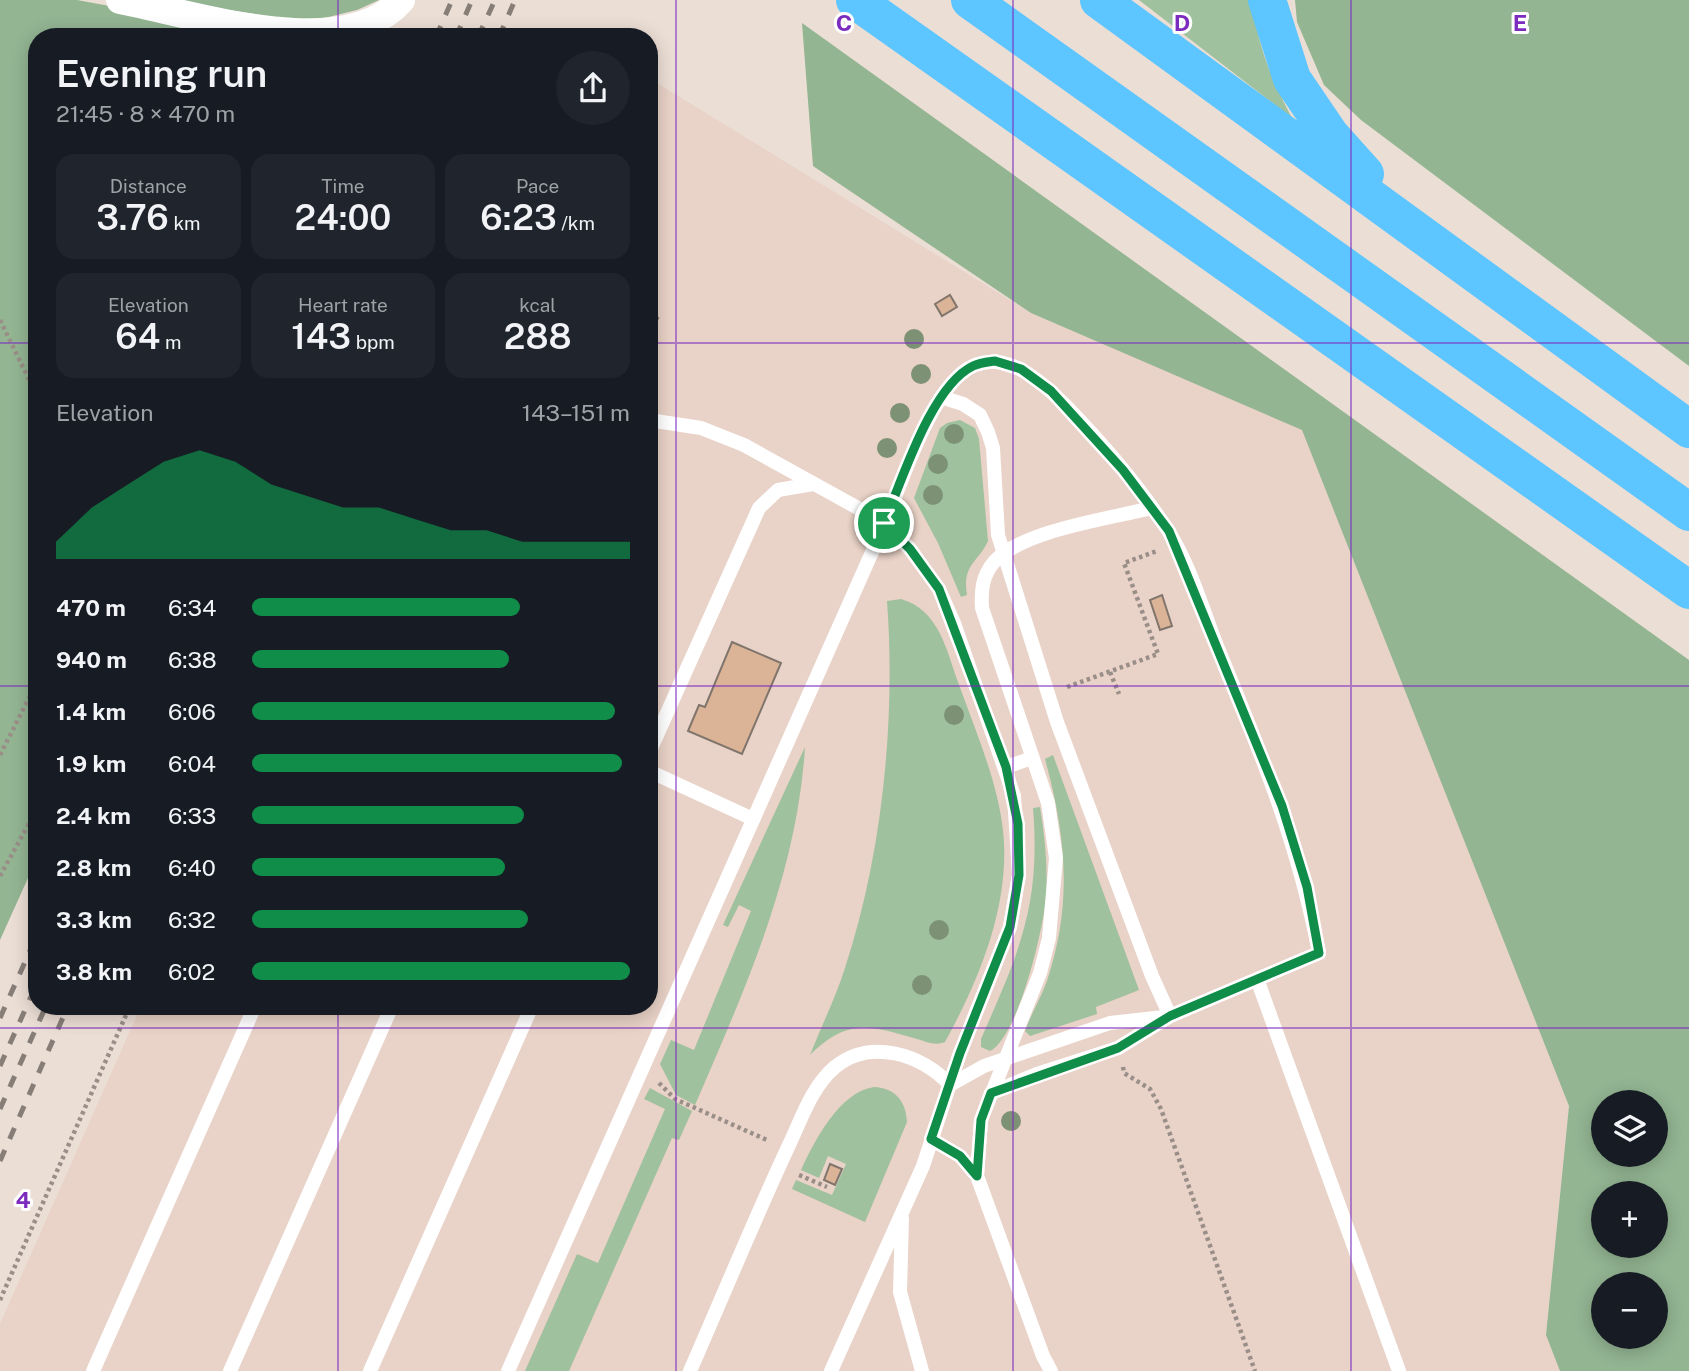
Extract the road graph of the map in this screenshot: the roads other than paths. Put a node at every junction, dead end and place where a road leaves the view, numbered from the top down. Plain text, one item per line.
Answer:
1 (120, 0) edge
2 (401, 0) edge
3 (971, 0) edge
4 (1100, 0) edge
5 (1267, 0) edge
6 (860, 3) edge
7 (269, 28) edge
8 (355, 28) edge
9 (1421, 235) junction
10 (941, 397) junction
11 (658, 422) edge
12 (1689, 429) edge
13 (816, 484) junction
14 (1152, 508) junction
15 (1689, 512) edge
16 (884, 523) junction
17 (1005, 552) junction
18 (1689, 590) edge
19 (658, 733) edge
20 (1032, 758) junction
21 (1006, 767) junction
22 (658, 775) edge
23 (753, 819) junction
24 (1257, 979) junction
25 (251, 1015) edge
26 (388, 1015) edge
27 (527, 1015) edge
28 (1170, 1016) junction
29 (1004, 1060) junction
30 (950, 1085) junction
31 (991, 1093) junction
32 (931, 1139) junction
33 (977, 1176) junction
34 (903, 1210) junction
35 (1044, 1364) edge
36 (93, 1371) edge
37 (230, 1371) edge
38 (370, 1371) edge
39 (508, 1371) edge
40 (690, 1371) edge
41 (831, 1371) edge
42 (922, 1371) edge
43 (1051, 1371) edge
44 (1399, 1371) edge

1 - 7 street
2 - 8 street
3 - 15 highway
4 - 9 highway
5 - 9 highway
6 - 18 highway
9 - 12 highway
10 - 14 lane
10 - 16 lane
10 - 17 lane
11 - 13 lane
13 - 16 lane
13 - 19 lane
14 - 17 lane
14 - 24 lane
16 - 21 lane
16 - 23 lane
17 - 20 lane
17 - 28 lane
20 - 21 lane
20 - 29 lane
21 - 30 lane
22 - 23 lane
23 - 39 lane
24 - 28 lane
24 - 44 lane
25 - 36 lane
26 - 37 lane
27 - 38 lane
28 - 29 lane
28 - 31 lane
29 - 30 lane
29 - 31 lane
30 - 32 lane
30 - 40 lane
31 - 33 lane
32 - 33 lane
32 - 34 lane
33 - 35 lane
34 - 41 lane
34 - 42 lane
35 - 43 lane

